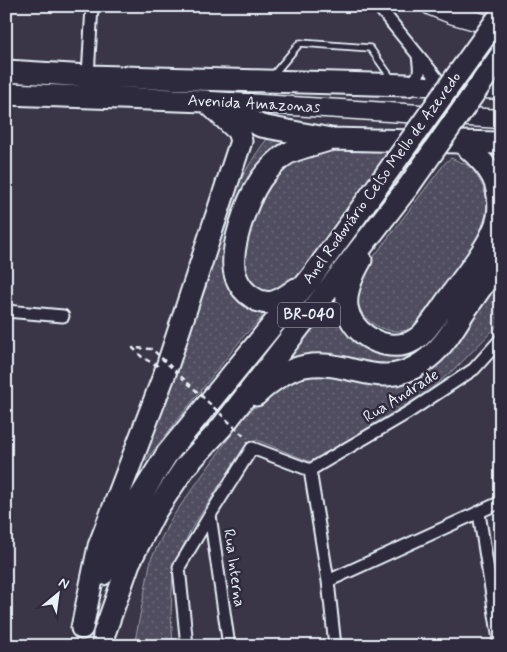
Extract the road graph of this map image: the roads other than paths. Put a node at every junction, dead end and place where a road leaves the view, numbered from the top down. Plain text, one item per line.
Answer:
1 (92, 6) edge
2 (378, 6) edge
3 (431, 6) edge
4 (501, 14) edge
5 (501, 28) edge
6 (418, 54) junction
7 (501, 55) edge
8 (6, 71) edge
9 (88, 76) junction
10 (268, 81) junction
11 (402, 84) junction
12 (444, 86) junction
13 (501, 90) edge
14 (6, 94) edge
15 (206, 101) junction
16 (501, 119) edge
17 (331, 139) junction
18 (460, 142) junction
19 (501, 143) edge
20 (402, 195) junction
21 (501, 258) edge
22 (310, 279) junction
23 (6, 311) edge
24 (63, 316) dead end
25 (501, 339) edge
26 (221, 428) junction
27 (310, 470) junction
28 (501, 502) edge
29 (480, 512) junction
30 (210, 515) junction
31 (328, 582) junction
32 (81, 637) edge
33 (103, 646) edge
34 (187, 646) edge
35 (229, 646) edge
36 (335, 646) edge
37 (500, 646) edge

1 - 9 street
2 - 6 street
3 - 5 main road
4 - 22 highway, Anel Rodoviário Celso Mello de Azevedo / BR-040, bridge
6 - 11 street
6 - 12 street
7 - 20 highway, Anel Rodoviário Celso Mello de Azevedo / BR-040, bridge
8 - 9 highway, Avenida Amazonas
9 - 10 highway, Avenida Amazonas
10 - 11 highway, Avenida Amazonas
10 - 11 lane
11 - 12 main road, Avenida Amazonas
12 - 13 main road, Avenida Amazonas
14 - 15 highway, Avenida Amazonas
15 - 16 main road, Avenida Amazonas
15 - 17 highway
15 - 32 highway
17 - 18 highway
17 - 22 highway
18 - 19 highway
18 - 20 highway
20 - 26 highway, Anel Rodoviário Celso Mello de Azevedo / BR-040
21 - 26 highway
22 - 32 highway, Anel Rodoviário Celso Mello de Azevedo / BR-040
23 - 24 street
25 - 27 street, Rua Andrade
26 - 33 highway, Anel Rodoviário Celso Mello de Azevedo / BR-040
27 - 30 street, Rua Interna
27 - 31 street
28 - 29 street
29 - 31 street
29 - 37 street
30 - 34 street
30 - 35 street, Rua Interna
31 - 36 street

